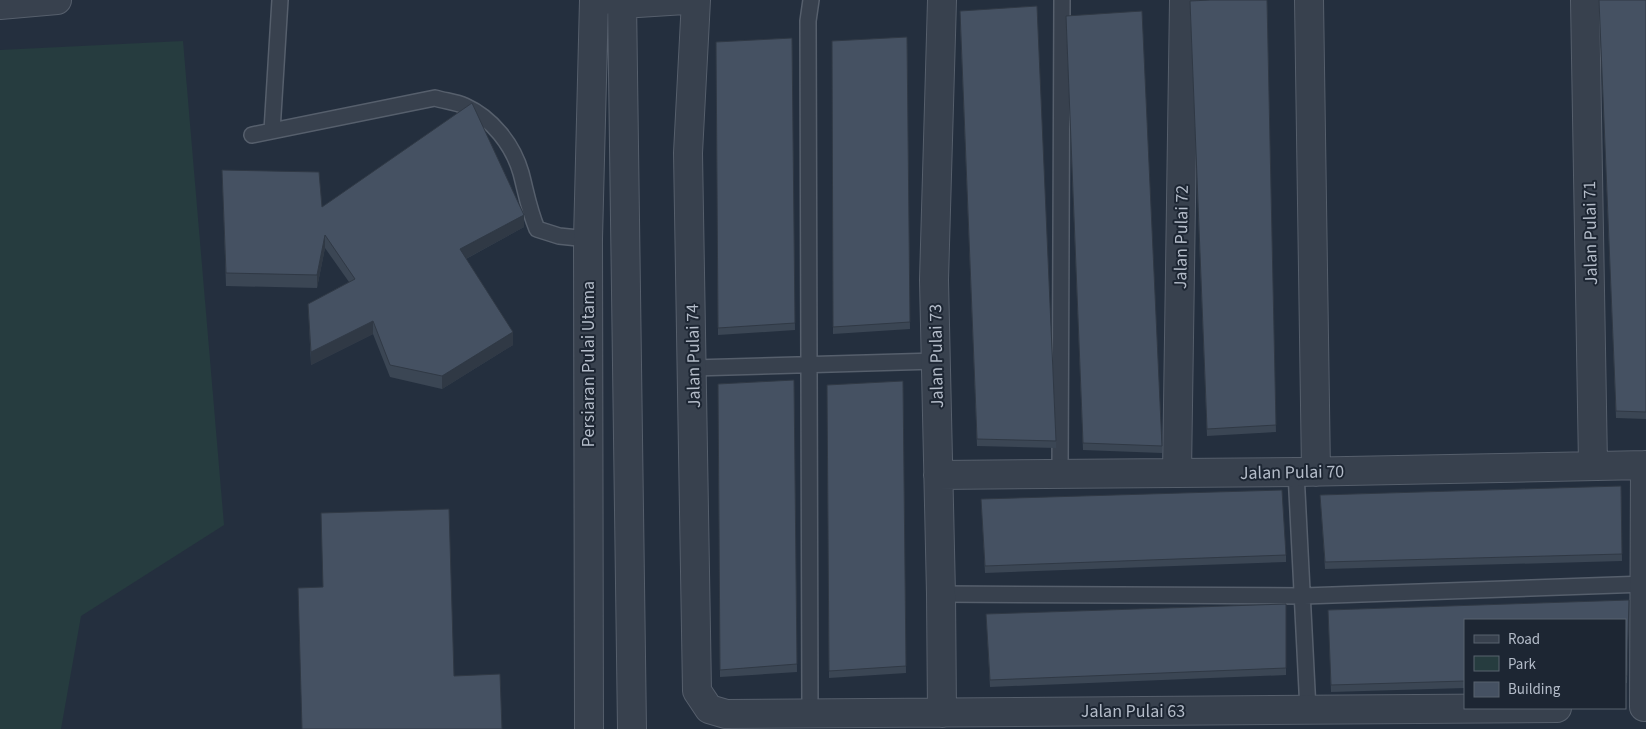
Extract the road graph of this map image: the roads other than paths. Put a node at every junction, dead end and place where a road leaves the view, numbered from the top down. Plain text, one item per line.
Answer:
1 (58, 0) edge
2 (280, 0) edge
3 (594, 0) edge
4 (685, 0) edge
5 (696, 0) edge
6 (811, 0) edge
7 (942, 0) edge
8 (1062, 0) edge
9 (1184, 0) edge
10 (1309, 0) edge
11 (1585, 0) edge
12 (619, 1) edge
13 (0, 5) edge
14 (272, 131) junction
15 (252, 134) dead end
16 (588, 239) junction
17 (936, 361) junction
18 (810, 365) junction
19 (693, 368) junction
20 (1593, 465) junction
21 (1646, 465) edge
22 (1306, 472) junction
23 (1177, 473) junction
24 (1060, 474) junction
25 (938, 475) junction
26 (1645, 584) edge
27 (941, 594) junction
28 (1304, 596) junction
29 (1638, 707) edge
30 (709, 709) joint
31 (1464, 709) edge
32 (1308, 710) junction
33 (942, 712) junction
34 (810, 714) junction
35 (589, 729) edge
36 (632, 729) edge

1 - 13 street
2 - 14 lane
3 - 16 street, Persiaran Pulai Utama
4 - 12 street
5 - 19 street, Jalan Pulai 74
6 - 18 lane
7 - 17 street, Jalan Pulai 73
8 - 24 lane
9 - 23 street, Jalan Pulai 72
10 - 22 street
11 - 20 street, Jalan Pulai 71
12 - 36 street
14 - 15 lane
14 - 16 lane
16 - 35 street, Persiaran Pulai Utama
17 - 18 lane
17 - 25 street, Jalan Pulai 73
18 - 19 lane
18 - 34 lane
19 - 30 street, Jalan Pulai 74
20 - 21 street, Jalan Pulai 70
20 - 22 street, Jalan Pulai 70
21 - 26 street
22 - 23 street, Jalan Pulai 70
22 - 28 lane
23 - 24 street, Jalan Pulai 70
24 - 25 street, Jalan Pulai 70
25 - 27 street, Jalan Pulai 73
26 - 28 lane
26 - 29 street
27 - 28 lane
27 - 33 street, Jalan Pulai 73
28 - 32 lane
30 - 34 street, Jalan Pulai 63
31 - 32 street, Jalan Pulai 63
32 - 33 street, Jalan Pulai 63
33 - 34 street, Jalan Pulai 63

